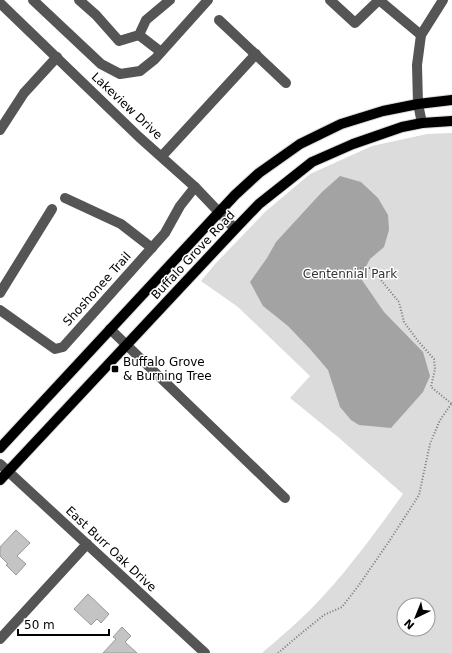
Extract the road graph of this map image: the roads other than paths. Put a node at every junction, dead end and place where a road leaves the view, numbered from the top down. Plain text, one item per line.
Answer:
1 (33, 0) edge
2 (80, 0) edge
3 (170, 0) edge
4 (208, 0) edge
5 (330, 0) edge
6 (379, 0) edge
7 (442, 0) edge
8 (0, 3) edge
9 (219, 20) dead end
10 (139, 35) junction
11 (421, 35) junction
12 (161, 52) junction
13 (256, 54) junction
14 (57, 57) junction
15 (286, 83) dead end
16 (452, 100) edge
17 (418, 104) junction
18 (452, 121) edge
19 (422, 123) junction
20 (0, 130) edge
21 (162, 156) junction
22 (195, 187) junction
23 (65, 198) dead end
24 (52, 209) dead end
25 (218, 212) junction
26 (235, 229) junction
27 (152, 248) junction
28 (0, 293) edge
29 (0, 310) edge
30 (110, 329) junction
31 (126, 345) junction
32 (0, 448) edge
33 (0, 464) edge
34 (8, 472) junction
35 (0, 480) edge
36 (285, 498) dead end
37 (87, 544) junction
38 (0, 639) edge
39 (205, 653) edge

1 - 12 street
2 - 10 street
3 - 10 street
4 - 12 street
5 - 6 street
6 - 11 street
7 - 11 street
8 - 14 street, Lakeview Drive
9 - 13 street
10 - 12 street
11 - 17 street
13 - 15 street
13 - 21 street
14 - 20 street
14 - 21 street, Lakeview Drive
16 - 17 main road, Buffalo Grove Road
17 - 19 street
17 - 25 main road, Buffalo Grove Road
18 - 19 main road, Buffalo Grove Road
19 - 26 main road, Buffalo Grove Road
21 - 22 street, Lakeview Drive
22 - 25 street, Lakeview Drive
22 - 27 street, Shoshonee Trail
23 - 27 street
24 - 28 street
25 - 26 street, Lakeview Drive
25 - 30 main road, Buffalo Grove Road
26 - 31 main road, Buffalo Grove Road
27 - 29 street, Shoshonee Trail
30 - 31 street
30 - 32 main road, Buffalo Grove Road
31 - 34 main road, Buffalo Grove Road
31 - 36 street
33 - 34 street, East Burr Oak Drive
34 - 35 main road, Buffalo Grove Road
34 - 37 street, East Burr Oak Drive
37 - 38 street
37 - 39 street, East Burr Oak Drive

